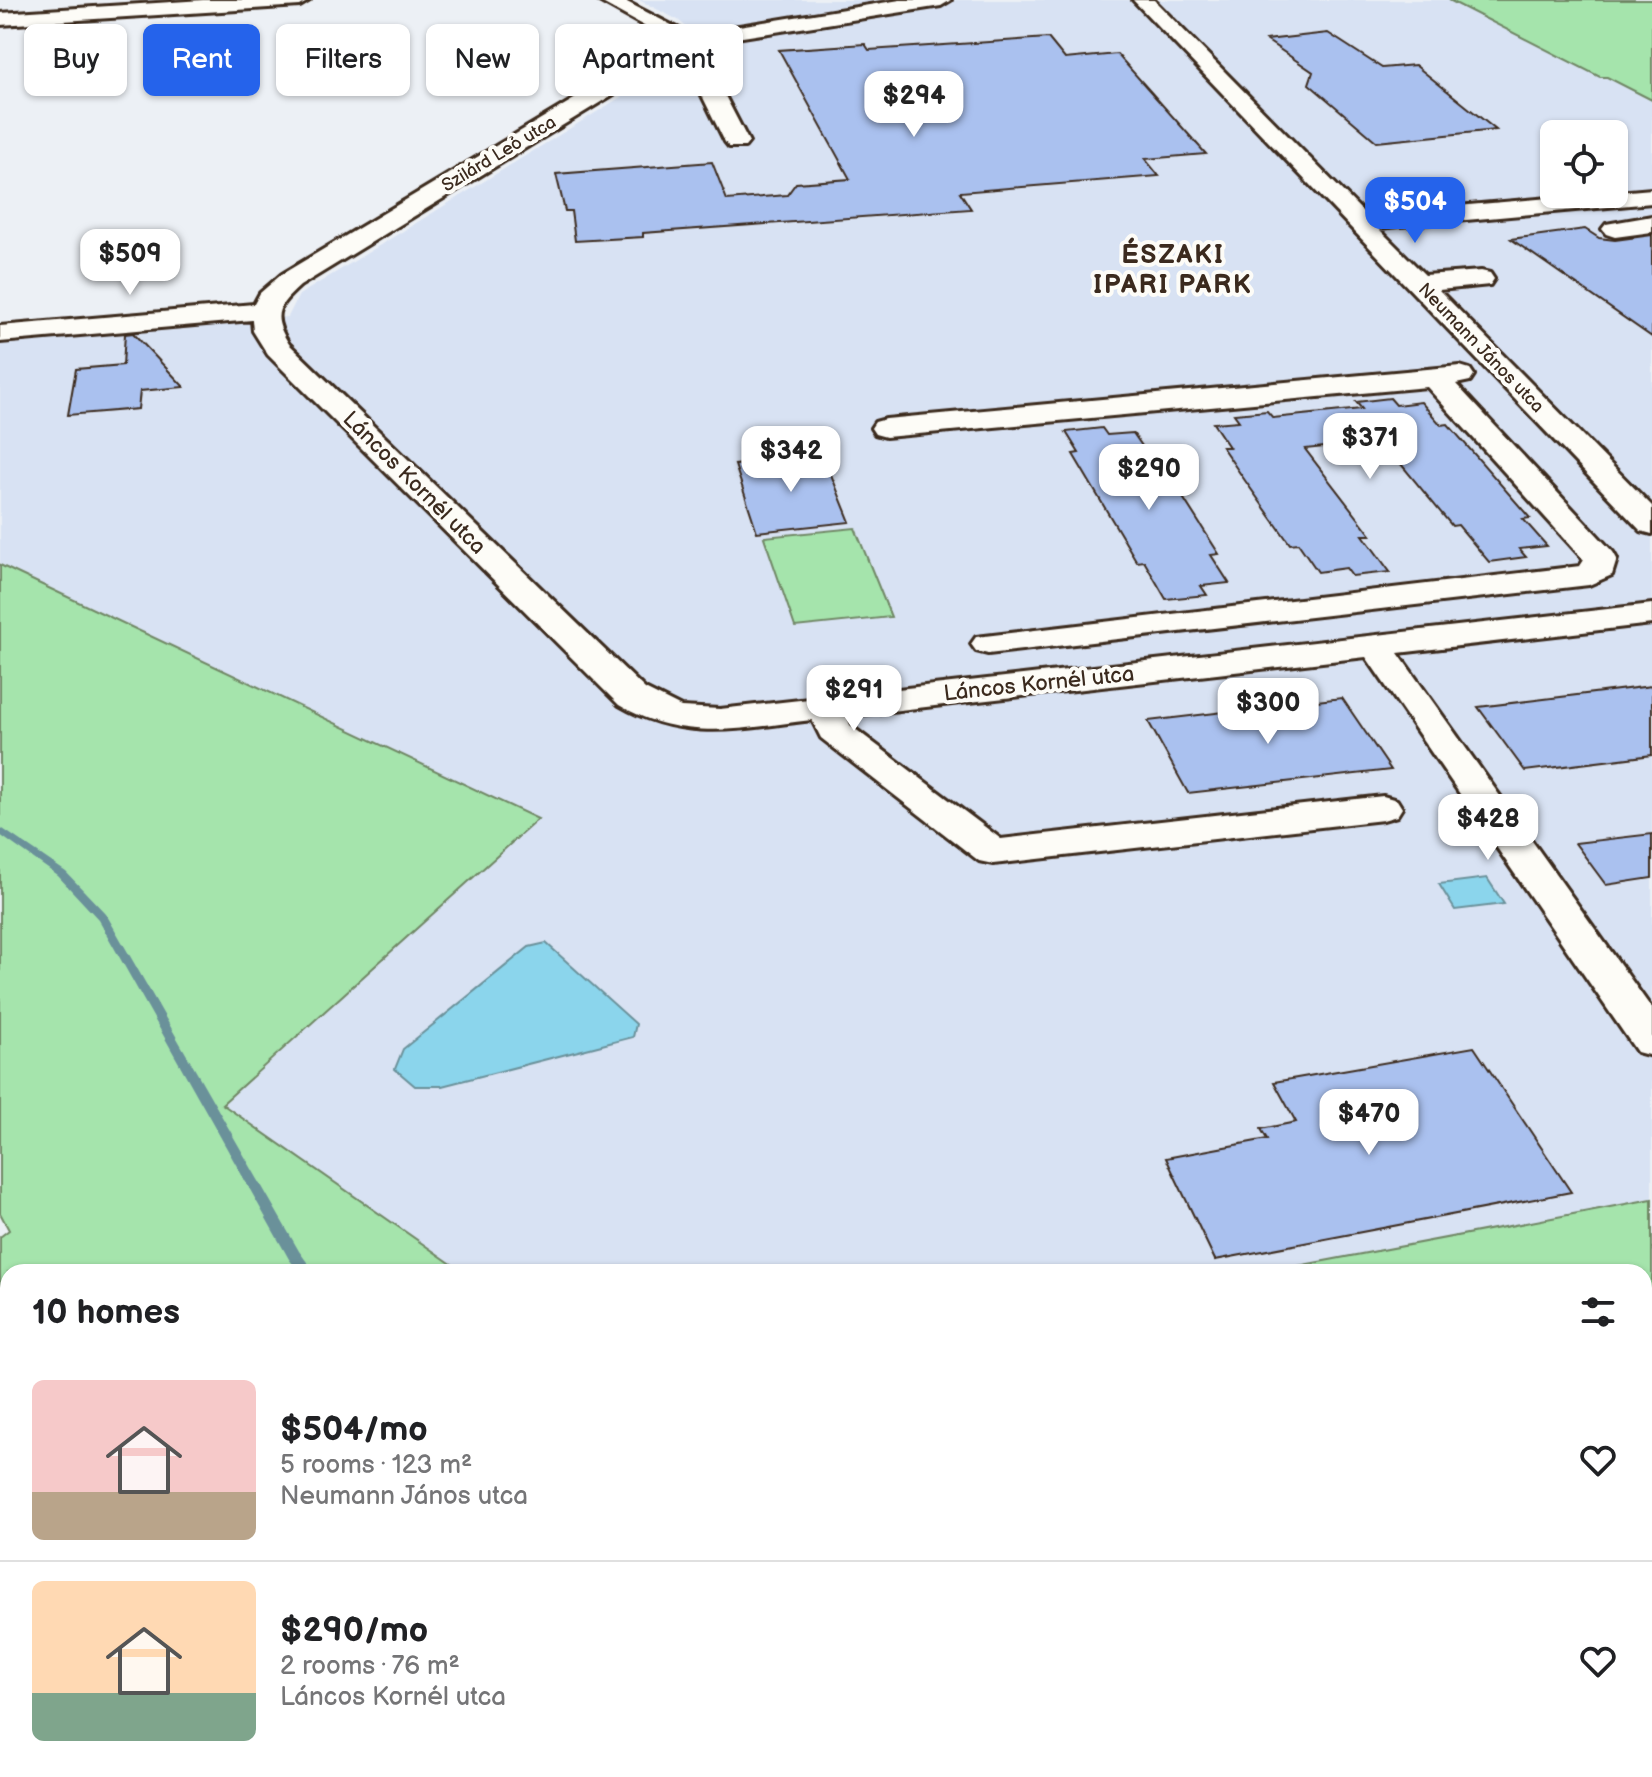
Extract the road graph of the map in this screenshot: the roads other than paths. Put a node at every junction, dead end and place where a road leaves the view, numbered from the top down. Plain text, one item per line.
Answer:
1 (300, 0) edge
2 (607, 0) edge
3 (941, 0) edge
4 (1143, 0) edge
5 (215, 3) edge
6 (0, 19) edge
7 (653, 24) edge
8 (743, 29) edge
9 (595, 96) edge
10 (714, 96) edge
11 (737, 142) dead end
12 (1652, 196) edge
13 (1358, 222) junction
14 (1652, 224) edge
15 (1615, 229) dead end
16 (1481, 279) dead end
17 (1418, 283) junction
18 (264, 311) junction
19 (0, 334) edge
20 (1503, 370) junction
21 (1435, 378) junction
22 (886, 428) dead end
23 (1652, 524) edge
24 (1652, 614) edge
25 (988, 644) dead end
26 (1376, 647) junction
27 (826, 707) junction
28 (1383, 808) dead end
29 (1652, 1041) edge

1 - 5 street
2 - 7 street
3 - 8 street, Szilárd Leó utca
4 - 13 street, Neumann János utca
5 - 6 street
9 - 18 street, Szilárd Leó utca
10 - 11 street
12 - 13 street
13 - 17 street, Neumann János utca
14 - 15 street
16 - 17 street
17 - 20 street, Neumann János utca
18 - 19 street
18 - 27 street, Láncos Kornél utca
20 - 21 street
20 - 23 street, Neumann János utca
21 - 22 street
21 - 25 street
24 - 26 street, Láncos Kornél utca
26 - 27 street, Láncos Kornél utca
26 - 29 street
27 - 28 street

